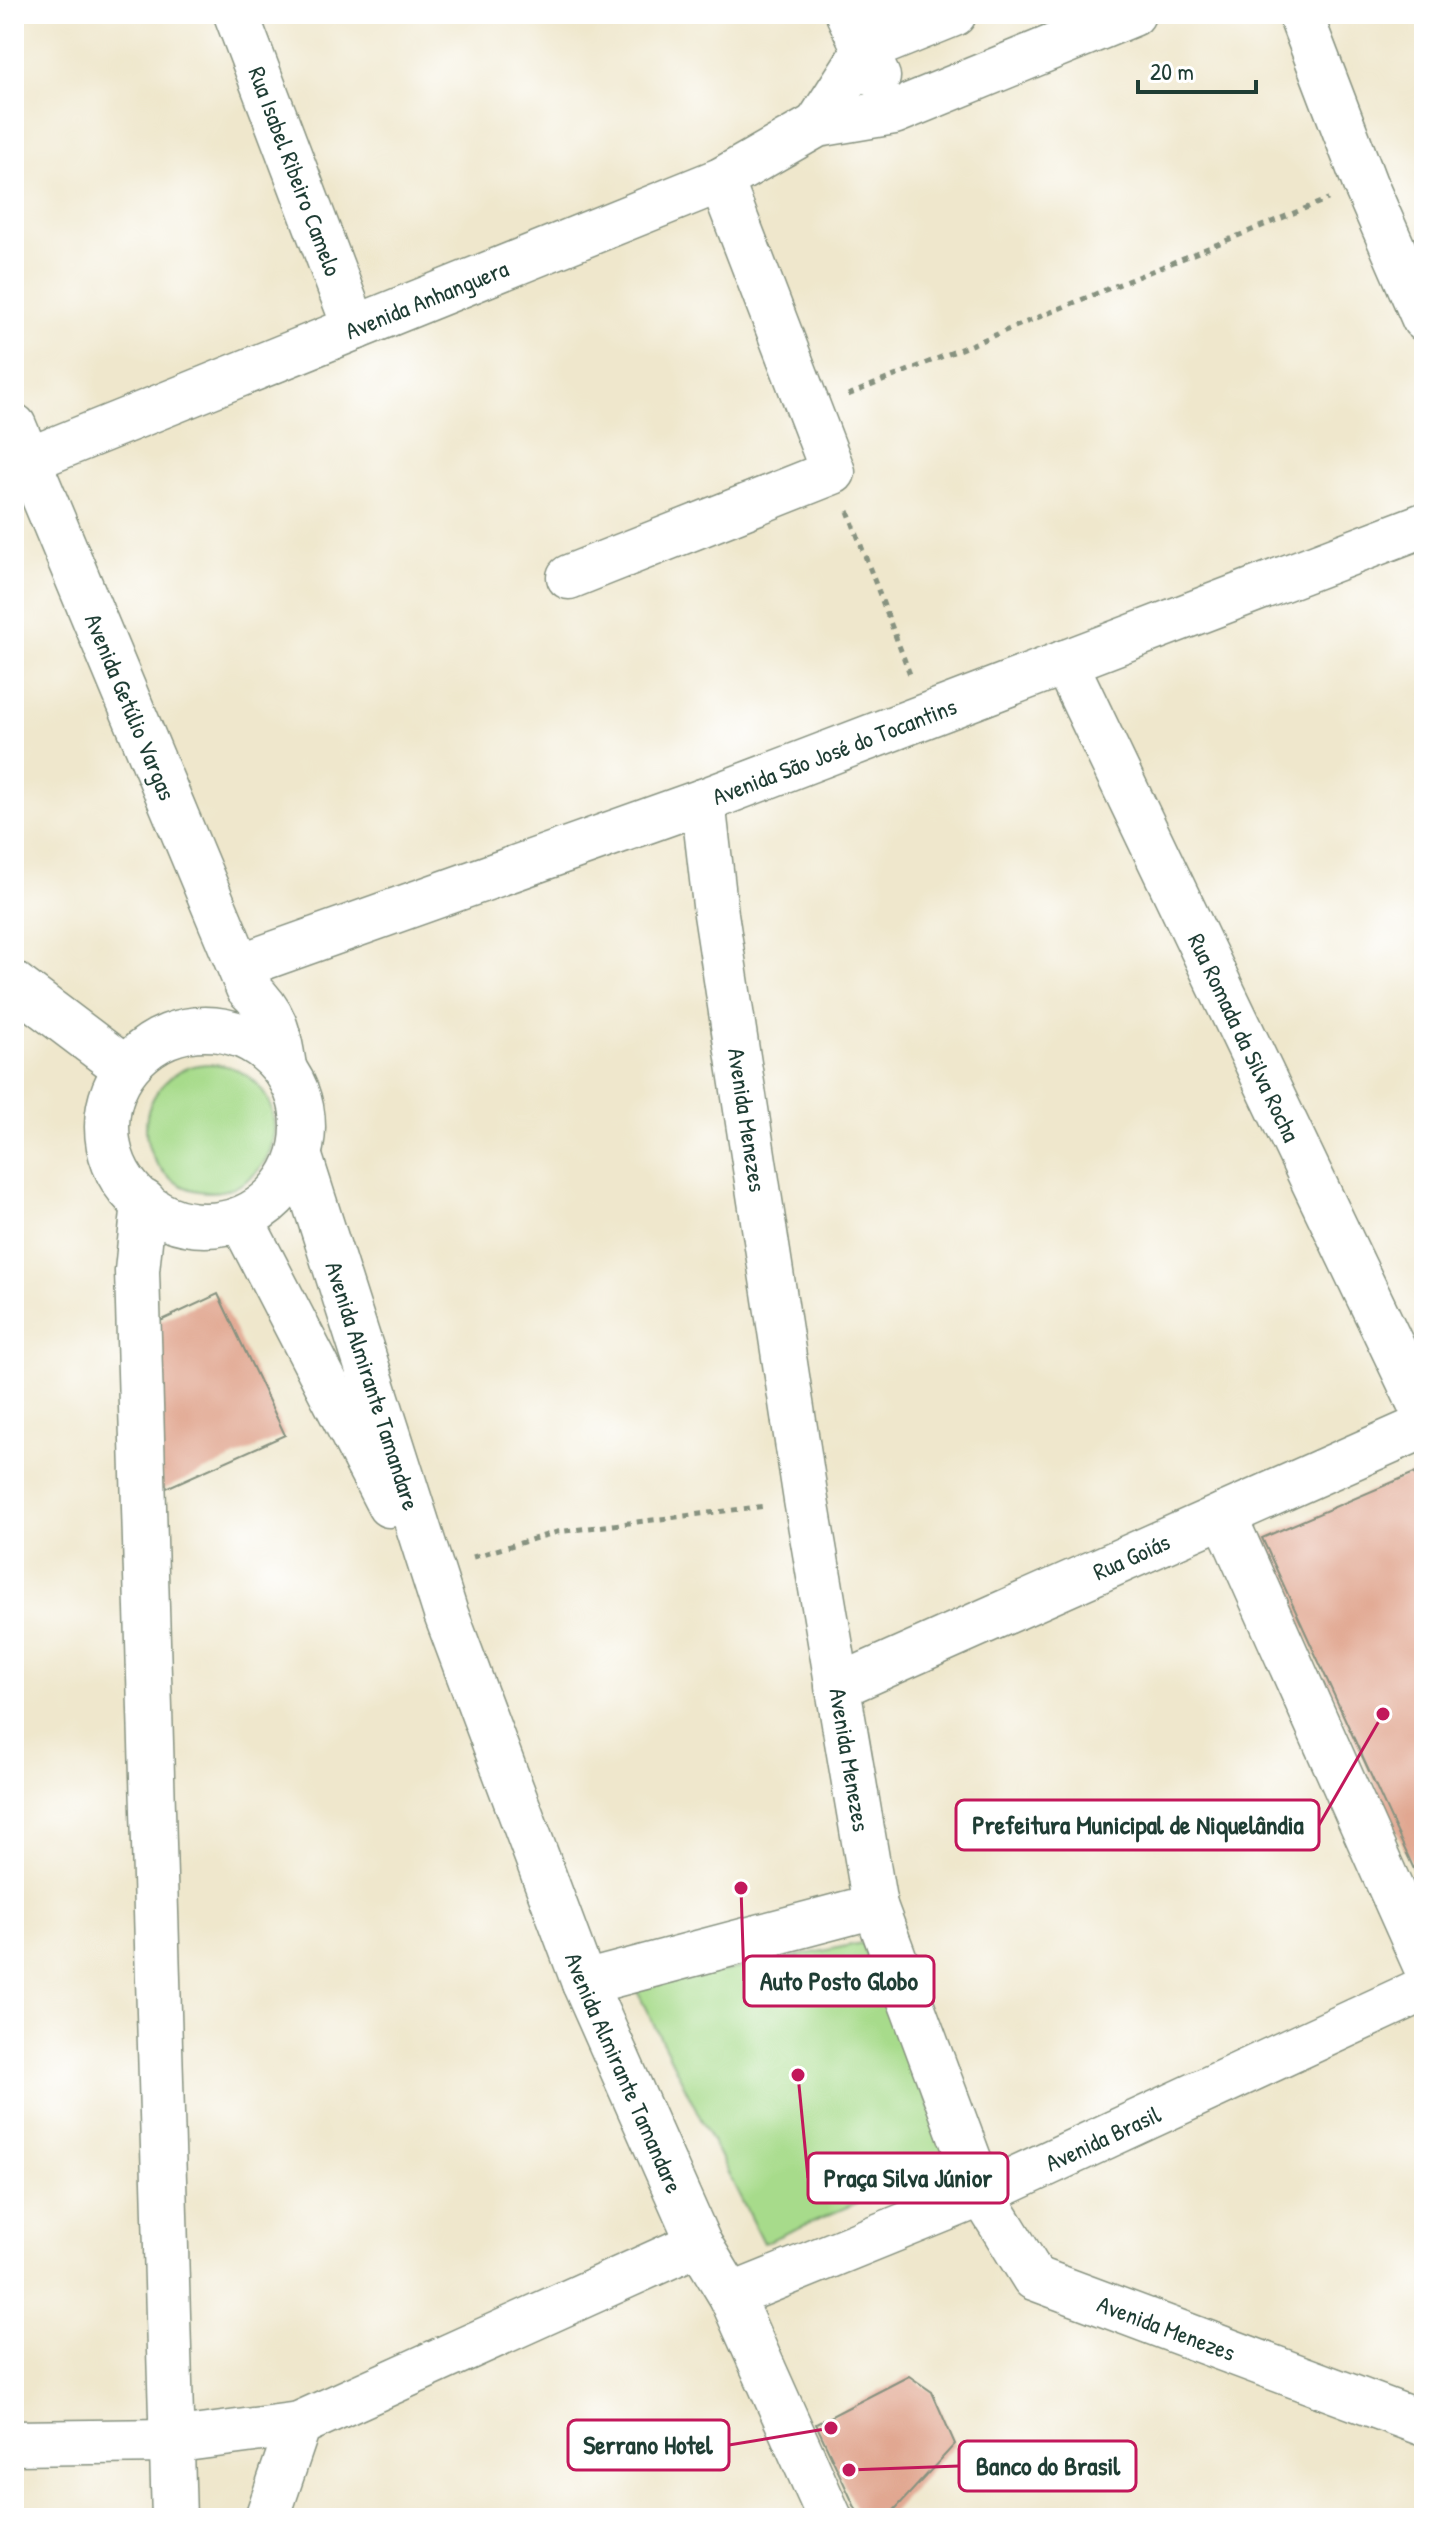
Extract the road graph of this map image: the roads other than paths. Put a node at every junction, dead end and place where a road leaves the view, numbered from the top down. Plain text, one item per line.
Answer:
1 (236, 14) edge
2 (954, 14) edge
3 (1133, 14) edge
4 (1300, 14) edge
5 (856, 32) edge
6 (894, 112) junction
7 (817, 125) junction
8 (721, 180) junction
9 (1424, 319) edge
10 (355, 328) junction
11 (21, 443) edge
12 (1424, 525) edge
13 (569, 577) dead end
14 (1065, 662) junction
15 (703, 801) junction
16 (244, 977) junction
17 (14, 984) edge
18 (227, 1033) junction
19 (284, 1067) junction
20 (125, 1068) junction
21 (300, 1157) junction
22 (144, 1202) junction
23 (241, 1219) junction
24 (1424, 1413) edge
25 (1424, 1426) edge
26 (1224, 1515) junction
27 (446, 1614) junction
28 (837, 1687) junction
29 (875, 1906) junction
30 (1424, 1963) edge
31 (584, 1983) junction
32 (1424, 1989) edge
33 (982, 2194) junction
34 (699, 2243) junction
35 (731, 2296) junction
36 (299, 2424) junction
37 (1424, 2424) edge
38 (170, 2441) junction
39 (14, 2443) edge
40 (174, 2518) edge
41 (267, 2518) edge
42 (830, 2518) edge

1 - 10 street, Rua Isabel Ribeiro Camelo
2 - 5 street
3 - 6 street, Avenida Anhanguera
4 - 9 street
5 - 6 street
5 - 7 street, Avenida Anhanguera
6 - 7 street, Avenida Anhanguera
7 - 8 street, Avenida Anhanguera
8 - 10 street, Avenida Anhanguera
8 - 13 street
10 - 11 street, Avenida Anhanguera
11 - 16 street, Avenida Getúlio Vargas
12 - 14 street, Avenida São José do Tocantins
14 - 15 street, Avenida São José do Tocantins
14 - 24 street, Rua Romada da Silva Rocha
15 - 16 street, Avenida São José do Tocantins
15 - 28 street, Avenida Menezes
16 - 18 street
16 - 19 street, Avenida Getúlio Vargas
17 - 20 street
18 - 19 street
18 - 20 street
19 - 21 street
20 - 22 street
21 - 23 street
21 - 27 street, Avenida Almirante Tamandare
22 - 23 street
22 - 38 street
23 - 27 street, Avenida Almirante Tamandare
25 - 26 street, Rua Goiás
26 - 28 street, Rua Goiás
26 - 30 street
27 - 31 street, Avenida Almirante Tamandare
28 - 29 street, Avenida Menezes
29 - 31 street
29 - 33 street, Avenida Menezes
31 - 34 street, Avenida Almirante Tamandare
32 - 33 street, Avenida Brasil
33 - 35 street, Avenida Brasil
33 - 37 street, Avenida Menezes
34 - 35 street, Avenida Almirante Tamandare
34 - 36 street
35 - 42 street, Avenida Almirante Tamandare
36 - 38 street
36 - 41 street
38 - 39 street
38 - 40 street

